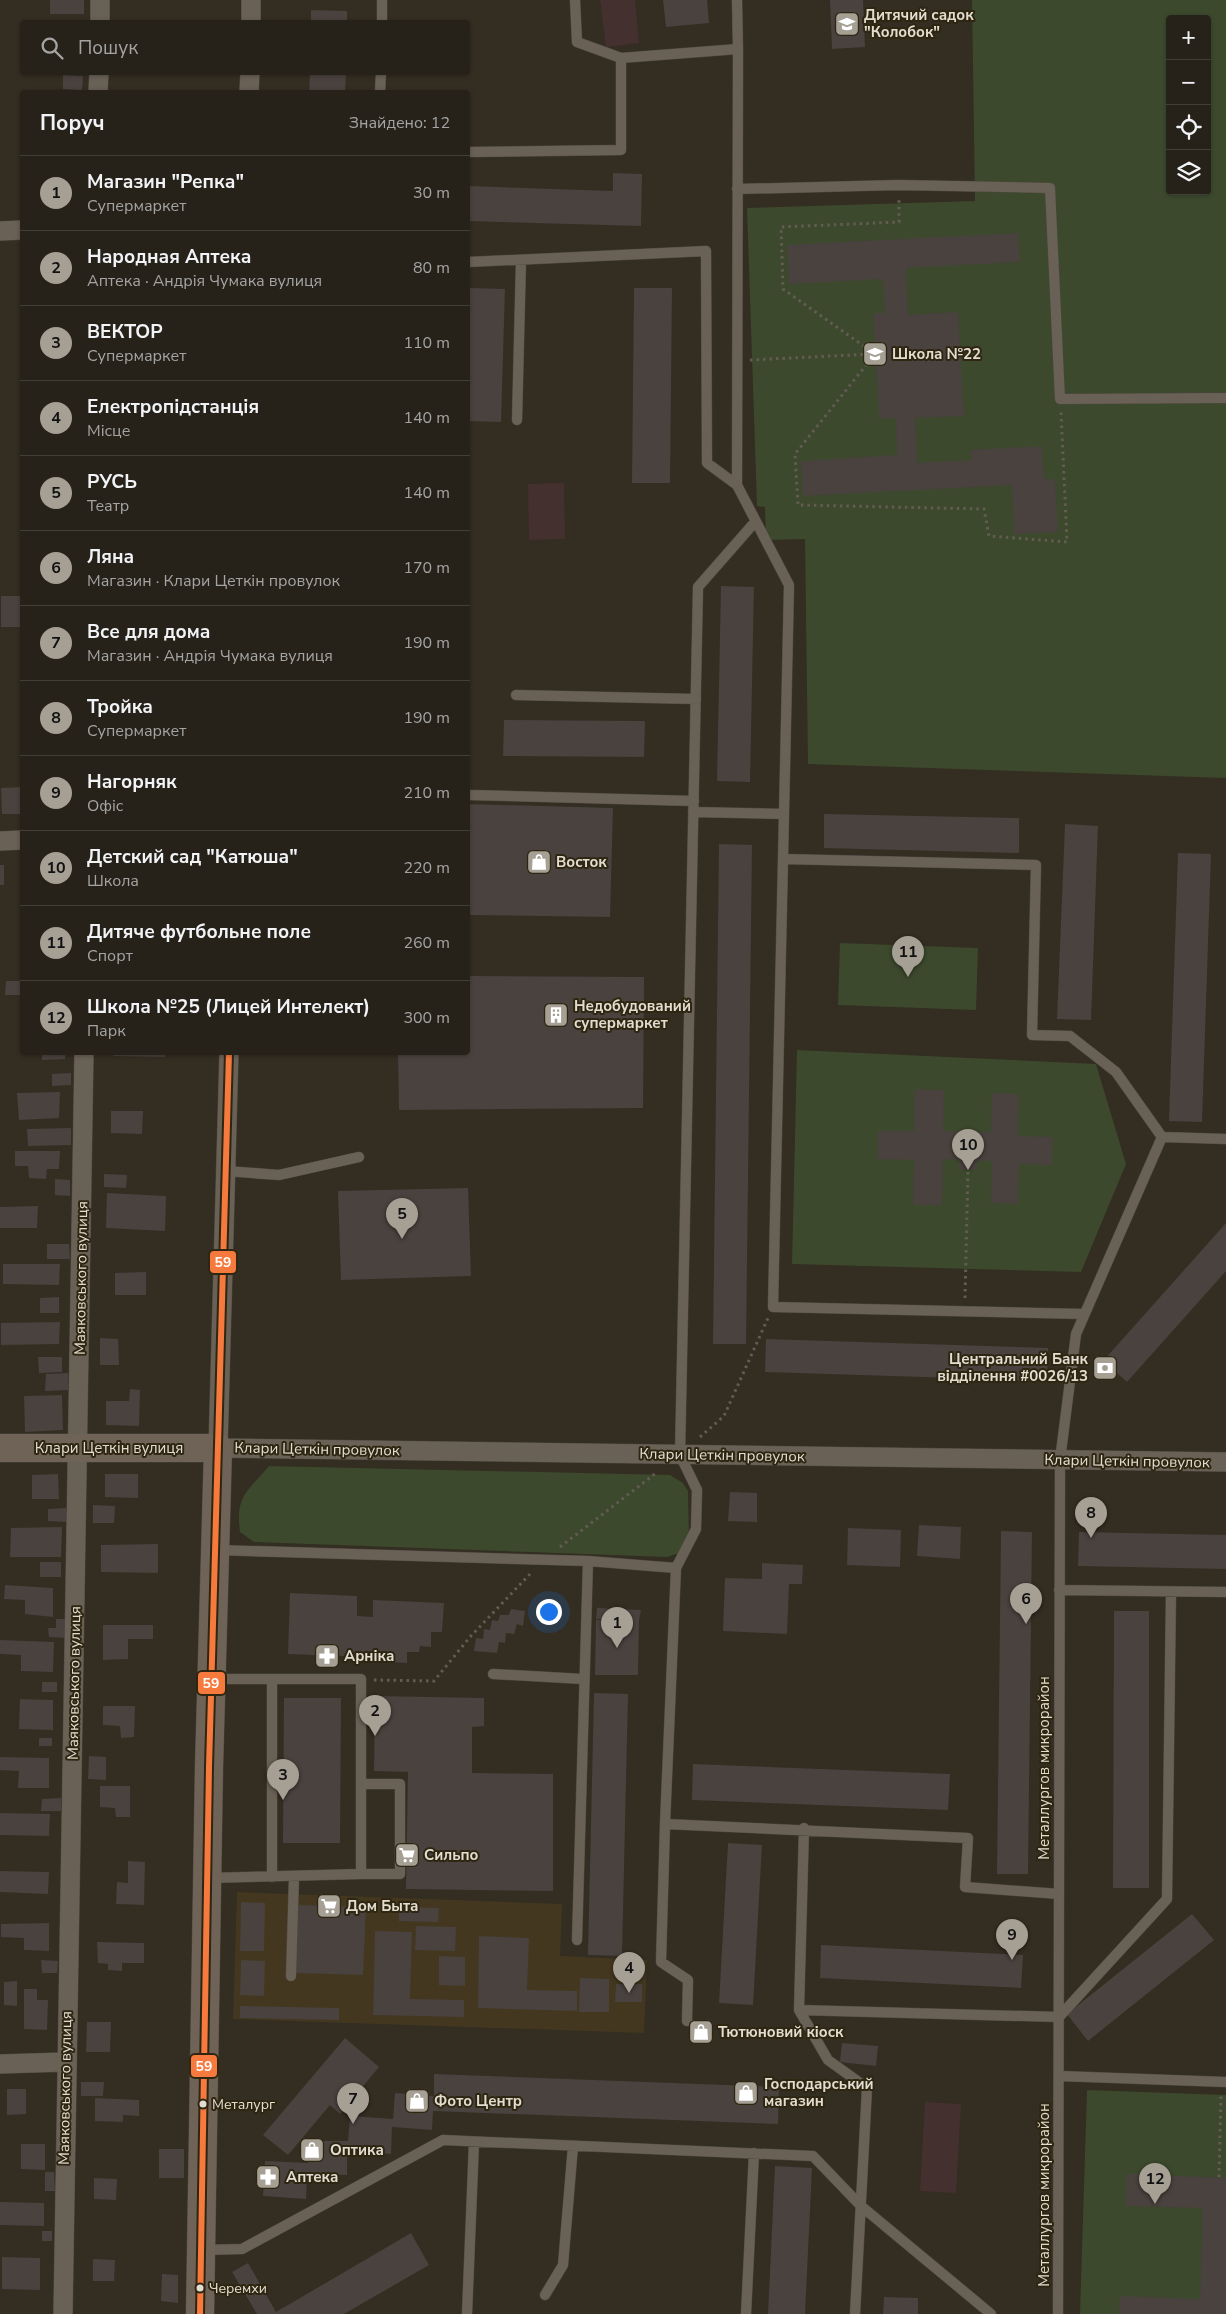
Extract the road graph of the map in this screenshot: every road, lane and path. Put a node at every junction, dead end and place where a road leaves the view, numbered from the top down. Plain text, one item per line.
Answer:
1 (100, 0) edge
2 (251, 0) edge
3 (382, 0) edge
4 (574, 0) edge
5 (737, 0) edge
6 (100, 20) edge
7 (250, 20) edge
8 (382, 20) edge
9 (738, 49) junction
10 (621, 58) junction
11 (99, 75) edge
12 (250, 75) edge
13 (381, 75) edge
14 (98, 90) edge
15 (249, 90) edge
16 (380, 90) edge
17 (470, 152) edge
18 (898, 185) junction
19 (737, 189) junction
20 (20, 230) edge
21 (0, 231) edge
22 (521, 260) junction
23 (470, 262) edge
24 (875, 354) junction
25 (737, 361) junction
26 (1060, 398) junction
27 (1226, 398) edge
28 (518, 420) dead end
29 (737, 485) junction
30 (755, 522) junction
31 (516, 695) dead end
32 (696, 699) junction
33 (470, 796) edge
34 (694, 801) junction
35 (693, 812) junction
36 (784, 814) junction
37 (0, 840) edge
38 (20, 840) edge
39 (783, 859) junction
40 (84, 1055) edge
41 (229, 1055) edge
42 (1162, 1137) junction
43 (1226, 1139) edge
44 (359, 1157) dead end
45 (968, 1170) dead end
46 (226, 1172) junction
47 (773, 1306) junction
48 (965, 1311) junction
49 (1084, 1314) junction
50 (79, 1447) junction
51 (0, 1448) edge
52 (218, 1448) junction
53 (680, 1455) junction
54 (1060, 1460) junction
55 (1226, 1462) edge
56 (215, 1550) junction
57 (544, 1559) junction
58 (588, 1561) junction
59 (676, 1568) junction
60 (1060, 1590) junction
61 (1171, 1592) junction
62 (1226, 1592) edge
63 (493, 1674) dead end
64 (212, 1679) junction
65 (272, 1679) junction
66 (361, 1679) junction
67 (583, 1679) junction
68 (361, 1784) junction
69 (665, 1824) junction
70 (804, 1828) junction
71 (361, 1874) junction
72 (272, 1877) junction
73 (294, 1877) junction
74 (207, 1878) junction
75 (1059, 1894) junction
76 (577, 1940) dead end
77 (291, 1976) dead end
78 (799, 2010) junction
79 (1059, 2017) junction
80 (687, 2021) dead end
81 (66, 2062) junction
82 (0, 2064) edge
83 (1059, 2076) junction
84 (1224, 2082) edge
85 (474, 2142) junction
86 (573, 2146) junction
87 (754, 2153) junction
88 (1219, 2177) dead end
89 (861, 2206) junction
90 (201, 2250) junction
91 (544, 2295) dead end
92 (63, 2314) edge
93 (200, 2314) edge
94 (467, 2314) edge
95 (746, 2314) edge
96 (855, 2314) edge
97 (991, 2314) edge
98 (1058, 2314) edge

1 - 6 street
2 - 7 street
3 - 8 lane
4 - 10 lane
5 - 9 lane
9 - 10 lane
9 - 19 lane
10 - 17 lane
11 - 14 street
12 - 15 street
13 - 16 lane
18 - 19 lane
18 - 24 path
18 - 26 lane
19 - 25 lane
20 - 21 street
22 - 23 lane
22 - 28 lane
22 - 29 lane
24 - 25 path
24 - 26 path
25 - 29 lane
26 - 27 lane
29 - 30 lane
30 - 32 lane
30 - 36 lane
31 - 32 lane
32 - 34 lane
33 - 34 lane
34 - 35 lane
35 - 36 lane
35 - 53 lane
36 - 39 lane
37 - 38 street
39 - 42 lane
39 - 47 lane
40 - 50 street, Маяковського вулиця
41 - 46 street
42 - 43 lane
42 - 49 lane, Металлургов микрорайон
44 - 46 lane
45 - 48 path
46 - 52 street
47 - 48 lane
47 - 53 path
48 - 49 lane
49 - 54 lane, Металлургов микрорайон
50 - 51 street, Клари Цеткін вулиця
50 - 52 street, Клари Цеткін вулиця
50 - 81 street, Маяковського вулиця
52 - 53 street, Клари Цеткін провулок
52 - 56 street
53 - 54 street, Клари Цеткін провулок
53 - 57 path
53 - 59 lane
54 - 55 street, Клари Цеткін провулок
54 - 60 lane, Металлургов микрорайон
56 - 57 lane
56 - 64 street
57 - 58 lane
57 - 66 path
58 - 59 lane
58 - 67 lane
59 - 69 lane
60 - 61 lane
60 - 75 lane, Металлургов микрорайон
61 - 62 lane
61 - 79 lane
63 - 67 lane
64 - 65 lane
64 - 74 street
65 - 66 lane
65 - 72 lane
66 - 68 lane
67 - 76 lane
68 - 71 lane
68 - 71 lane
69 - 70 lane
69 - 80 lane
70 - 75 lane
70 - 78 lane
71 - 73 lane
72 - 73 lane
72 - 74 lane
73 - 77 lane
74 - 90 street
75 - 79 lane, Металлургов микрорайон
78 - 79 lane
78 - 89 lane
79 - 83 lane, Металлургов микрорайон
81 - 82 street
81 - 92 street, Маяковського вулиця
83 - 84 lane
83 - 98 lane, Металлургов микрорайон
84 - 88 path
85 - 86 lane
85 - 90 lane
85 - 94 lane
86 - 87 lane
86 - 91 lane
87 - 89 lane
87 - 95 lane
89 - 96 lane
89 - 97 lane
90 - 93 street

